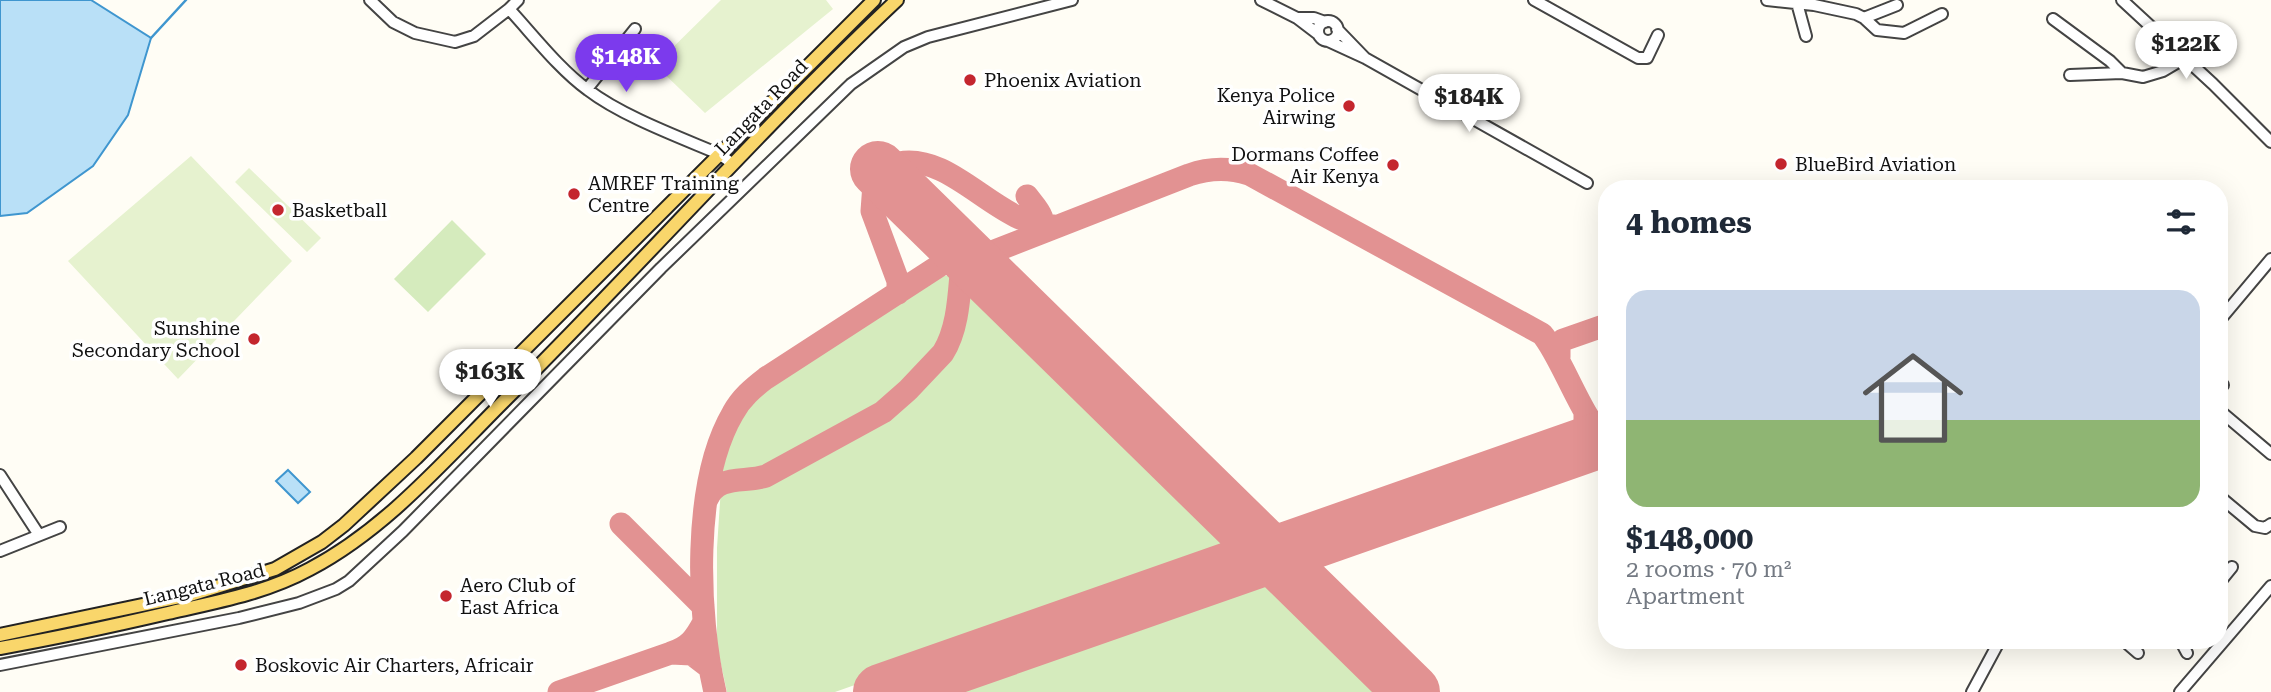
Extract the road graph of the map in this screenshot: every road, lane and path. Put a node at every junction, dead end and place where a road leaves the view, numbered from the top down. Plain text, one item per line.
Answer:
1 (370, 0) edge
2 (518, 0) edge
3 (874, 0) edge
4 (897, 0) edge
5 (1072, 0) edge
6 (1261, 0) edge
7 (1534, 0) edge
8 (1768, 0) edge
9 (2122, 0) edge
10 (1797, 3) junction
11 (1897, 5) dead end
12 (509, 9) junction
13 (1942, 14) dead end
14 (1297, 18) junction
15 (1864, 18) junction
16 (2053, 19) dead end
17 (1325, 22) junction
18 (635, 29) dead end
19 (1337, 29) junction
20 (1658, 35) dead end
21 (1806, 36) dead end
22 (1323, 37) junction
23 (1365, 58) junction
24 (2185, 58) junction
25 (2122, 73) junction
26 (2070, 75) dead end
27 (587, 89) junction
28 (2271, 142) edge
29 (719, 154) junction
30 (733, 164) junction
31 (1587, 183) dead end
32 (2271, 259) edge
33 (2228, 310) edge
34 (2228, 418) edge
35 (2271, 454) edge
36 (0, 475) edge
37 (2228, 504) edge
38 (2271, 524) edge
39 (60, 527) dead end
40 (39, 535) junction
41 (0, 551) edge
42 (2232, 567) dead end
43 (2228, 572) edge
44 (2271, 586) edge
45 (0, 635) edge
46 (2228, 636) edge
47 (0, 648) edge
48 (1995, 649) edge
49 (2133, 649) edge
50 (2185, 649) edge
51 (2217, 649) edge
52 (2138, 653) dead end
53 (2187, 653) dead end
54 (0, 665) edge
55 (1972, 692) edge
56 (2180, 692) edge

1 - 12 street
2 - 12 street
3 - 29 main road, Langata Road
4 - 30 main road, Langata Road
5 - 54 street
6 - 14 street
7 - 20 street
8 - 10 street
9 - 24 street
10 - 15 street
10 - 21 street
11 - 15 street
12 - 27 street
13 - 15 street
14 - 17 street
14 - 22 street
16 - 25 street
17 - 19 street
17 - 22 street
18 - 27 street
19 - 22 street
19 - 23 street
22 - 23 street
23 - 31 street
24 - 25 street
24 - 28 street
25 - 26 street
27 - 29 street
29 - 30 street
29 - 45 main road, Langata Road
30 - 47 main road, Langata Road
32 - 33 street
34 - 35 street
36 - 40 street
37 - 38 street
39 - 40 street
40 - 41 street
42 - 43 street
44 - 46 street
48 - 55 street
49 - 52 street
50 - 53 street
51 - 56 street

